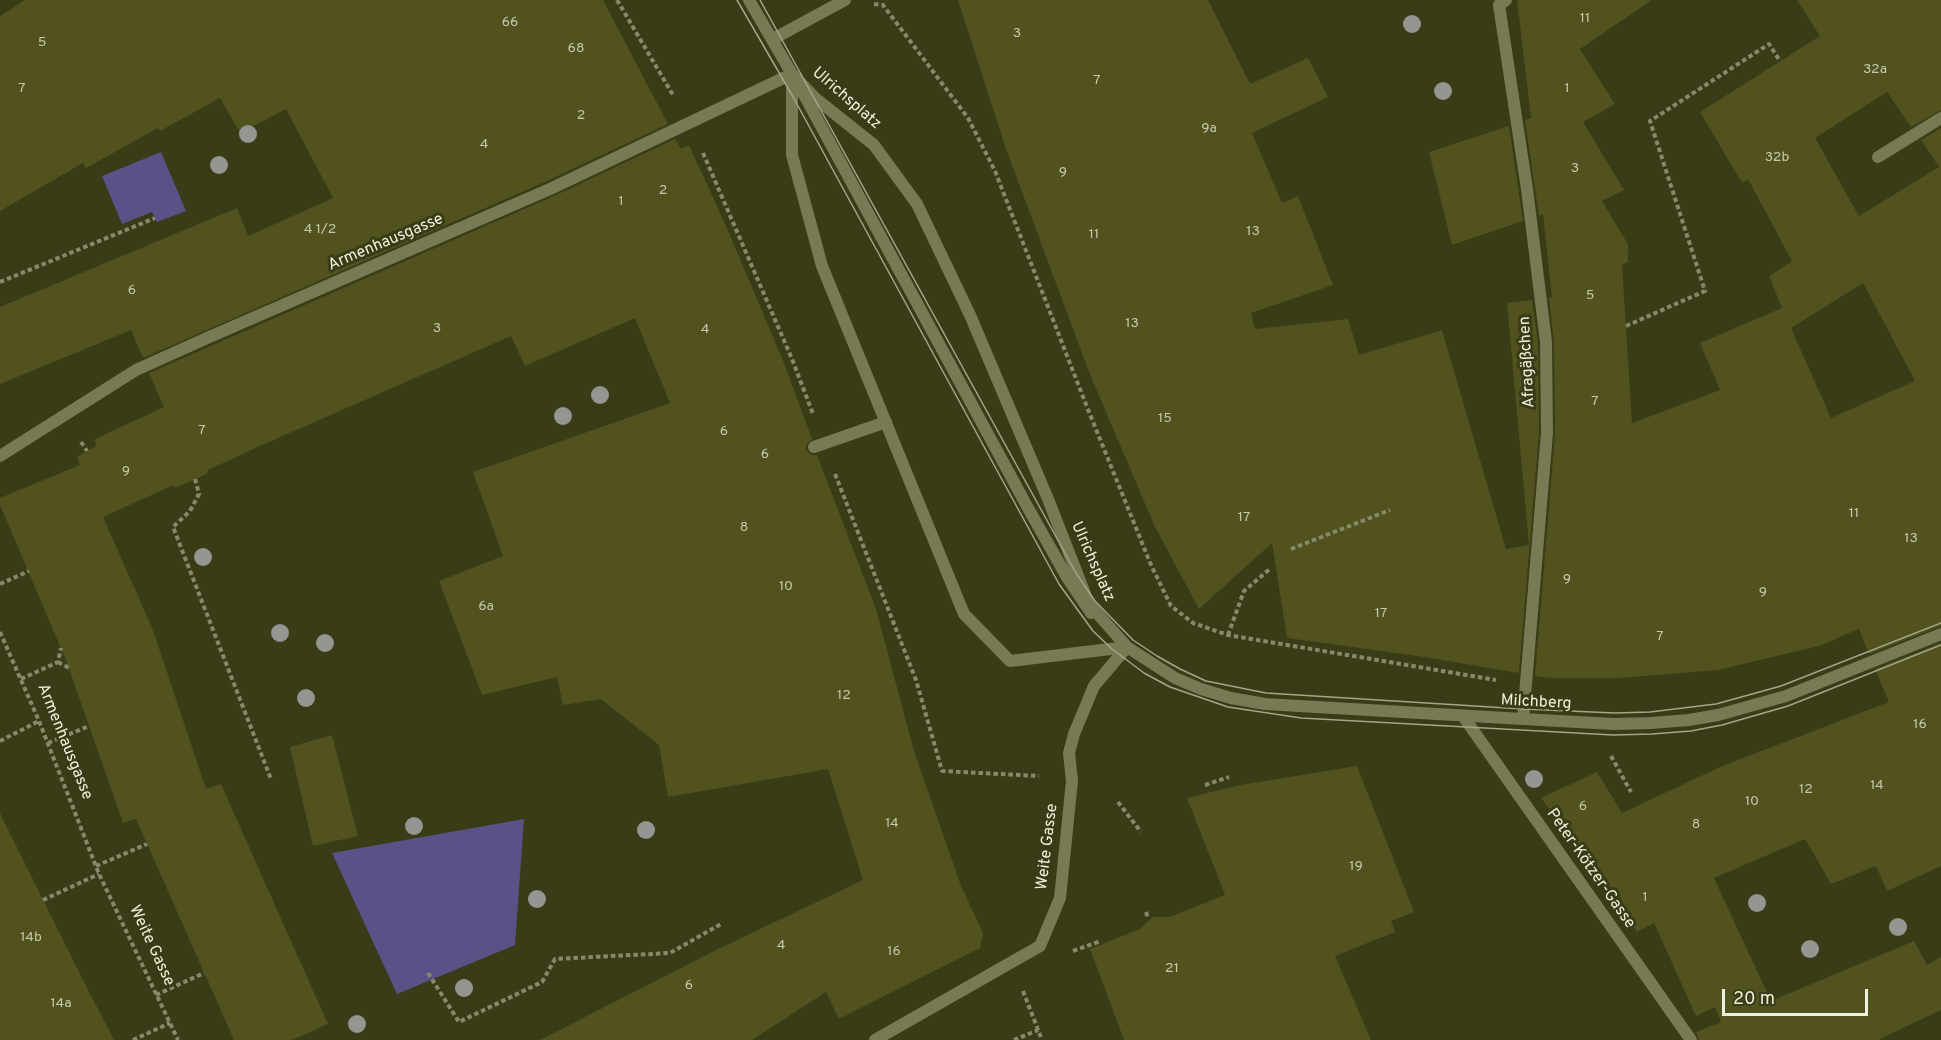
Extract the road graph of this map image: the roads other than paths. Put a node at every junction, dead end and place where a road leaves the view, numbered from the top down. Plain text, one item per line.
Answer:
1 (749, 0) edge
2 (844, 1) edge
3 (1502, 2) edge
4 (773, 39) junction
5 (792, 74) junction
6 (1941, 118) edge
7 (1878, 157) dead end
8 (886, 422) junction
9 (814, 447) dead end
10 (0, 456) edge
11 (1941, 634) edge
12 (1127, 647) junction
13 (1462, 716) junction
14 (1523, 720) junction
15 (875, 1040) edge
16 (1691, 1040) edge

1 - 4 street
2 - 4 street
3 - 14 street, Afragäßchen
4 - 5 street
5 - 8 street, Ulrichsplatz
5 - 10 street, Armenhausgasse
5 - 12 street
5 - 12 street, Ulrichsplatz
6 - 7 street
8 - 9 street
8 - 12 street, Ulrichsplatz
11 - 14 street, Milchberg
12 - 13 street, Milchberg
12 - 15 street, Weite Gasse
13 - 14 street, Milchberg
13 - 16 street, Peter-Kötzer-Gasse

